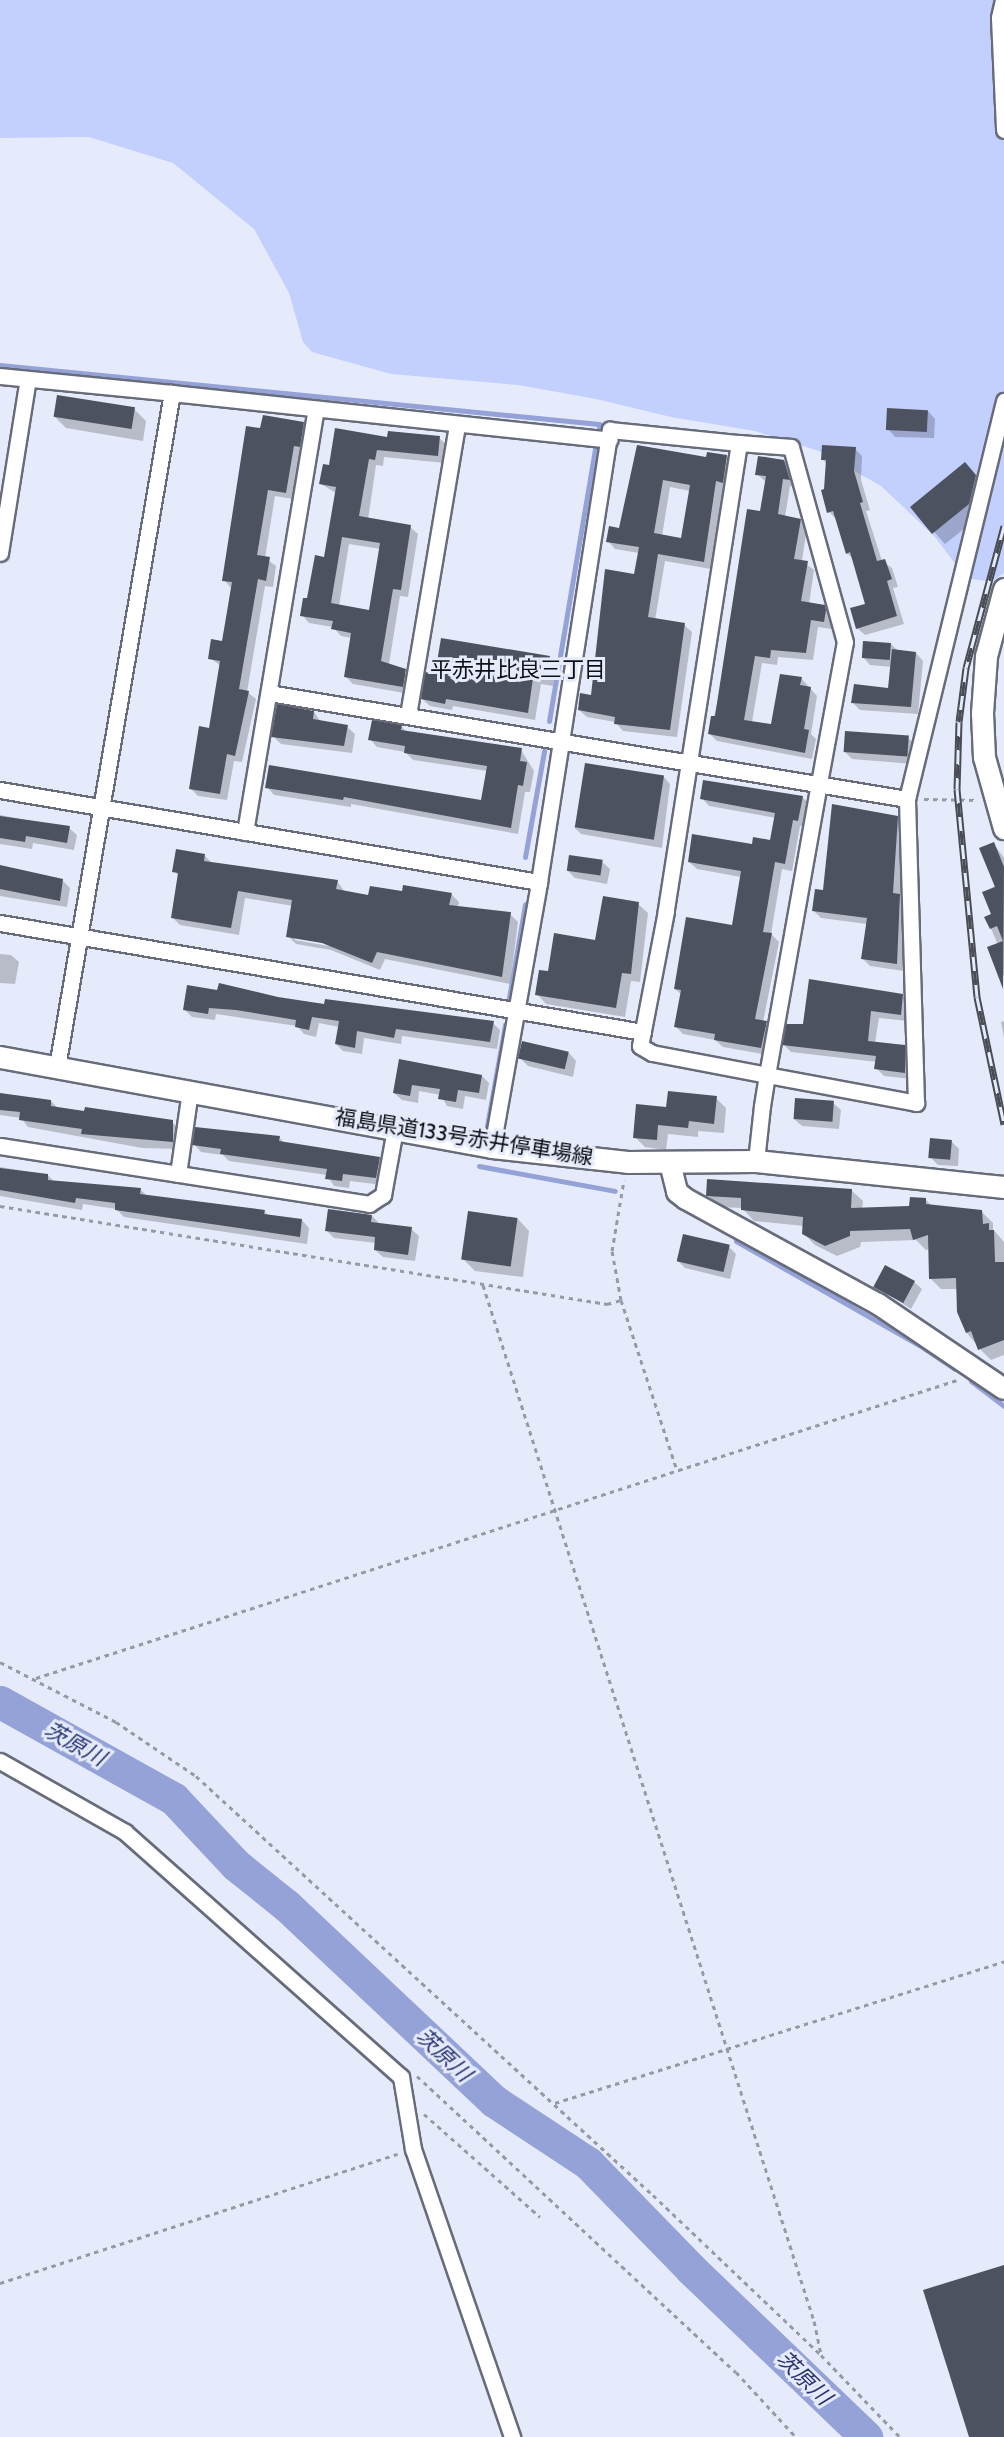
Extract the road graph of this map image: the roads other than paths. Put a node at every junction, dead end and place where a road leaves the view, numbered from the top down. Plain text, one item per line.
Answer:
1 (1003, 0) edge
2 (1004, 130) edge
3 (0, 376) edge
4 (28, 379) junction
5 (172, 393) junction
6 (1004, 402) edge
7 (316, 409) junction
8 (457, 424) junction
9 (609, 440) junction
10 (739, 443) junction
11 (0, 553) edge
12 (1004, 589) edge
13 (269, 693) junction
14 (408, 715) junction
15 (562, 741) junction
16 (690, 762) junction
17 (819, 783) junction
18 (0, 790) edge
19 (907, 799) junction
20 (102, 808) junction
21 (1004, 828) edge
22 (245, 832) junction
23 (539, 882) junction
24 (0, 922) edge
25 (80, 936) junction
26 (517, 1012) junction
27 (643, 1032) junction
28 (0, 1057) edge
29 (57, 1067) junction
30 (767, 1075) junction
31 (190, 1091) junction
32 (395, 1129) junction
33 (0, 1146) edge
34 (492, 1146) junction
35 (756, 1161) junction
36 (670, 1163) junction
37 (178, 1174) junction
38 (1004, 1187) edge
39 (1004, 1389) edge
40 (0, 1761) edge
41 (513, 2437) edge

1 - 2 street
3 - 4 street
4 - 5 street
4 - 11 street
5 - 7 street
5 - 20 street
6 - 19 street
7 - 8 street
7 - 13 street
8 - 9 street
8 - 14 street
9 - 10 street
9 - 15 street
10 - 16 street
10 - 17 street
12 - 21 main road
13 - 14 street
13 - 22 street
14 - 15 street
15 - 16 street
15 - 23 street
16 - 17 street
16 - 27 street
17 - 19 street
17 - 30 street
18 - 20 street
19 - 30 street
20 - 22 street
20 - 25 street
22 - 23 street
23 - 26 street
24 - 25 street
25 - 26 street
25 - 29 street
26 - 27 street
26 - 34 street
27 - 30 street
28 - 29 main road, 福島県道133号赤井停車場線
29 - 31 main road, 福島県道133号赤井停車場線
30 - 35 street
31 - 32 main road, 福島県道133号赤井停車場線
31 - 37 street
32 - 34 main road, 福島県道133号赤井停車場線
32 - 37 street
33 - 37 street
34 - 36 main road, 福島県道133号赤井停車場線
35 - 36 main road, 福島県道133号赤井停車場線
35 - 38 main road, 福島県道133号赤井停車場線
36 - 39 street
40 - 41 street

